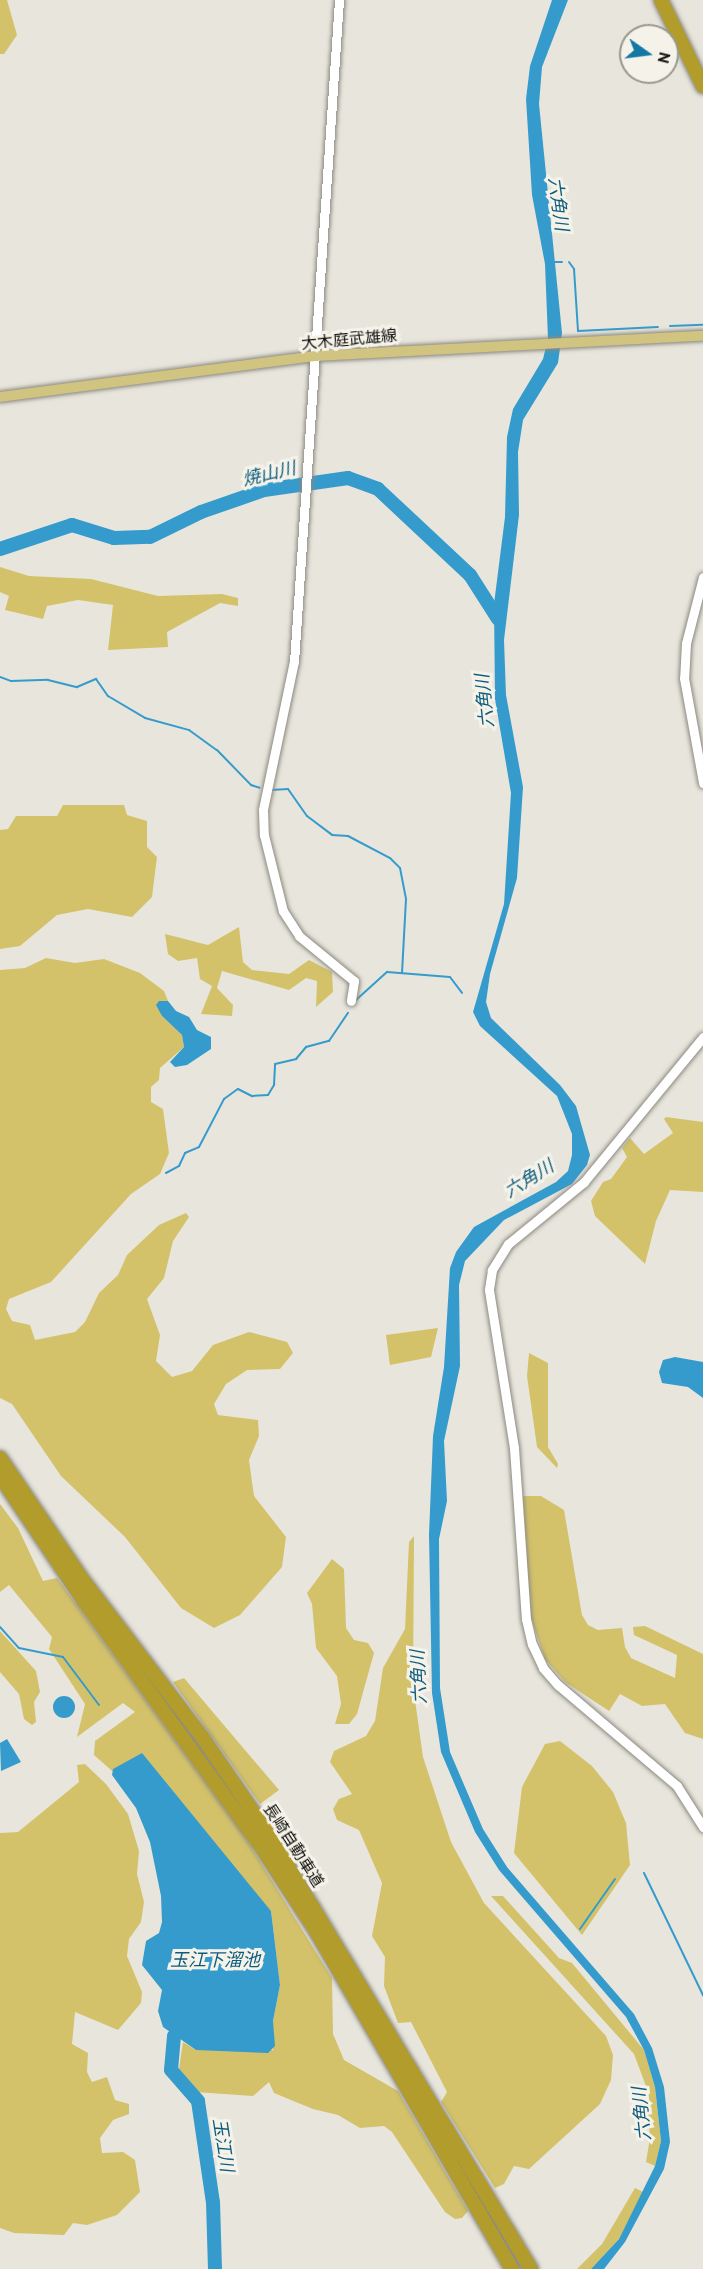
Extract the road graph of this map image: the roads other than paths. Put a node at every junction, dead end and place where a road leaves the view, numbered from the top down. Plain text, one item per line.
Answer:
1 (339, 0) edge
2 (661, 0) edge
3 (703, 86) edge
4 (703, 336) edge
5 (315, 356) junction
6 (0, 397) edge
7 (703, 577) edge
8 (703, 783) edge
9 (351, 1002) dead end
10 (703, 1037) edge
11 (0, 1458) edge
12 (0, 1476) edge
13 (703, 1827) edge
14 (512, 2269) edge
15 (531, 2269) edge

1 - 5 street
2 - 3 highway
4 - 5 main road, 大木庭武雄線
5 - 6 main road, 大木庭武雄線
5 - 9 street
7 - 8 street
10 - 13 street
11 - 15 highway, 長崎自動車道
12 - 14 highway, 長崎自動車道

